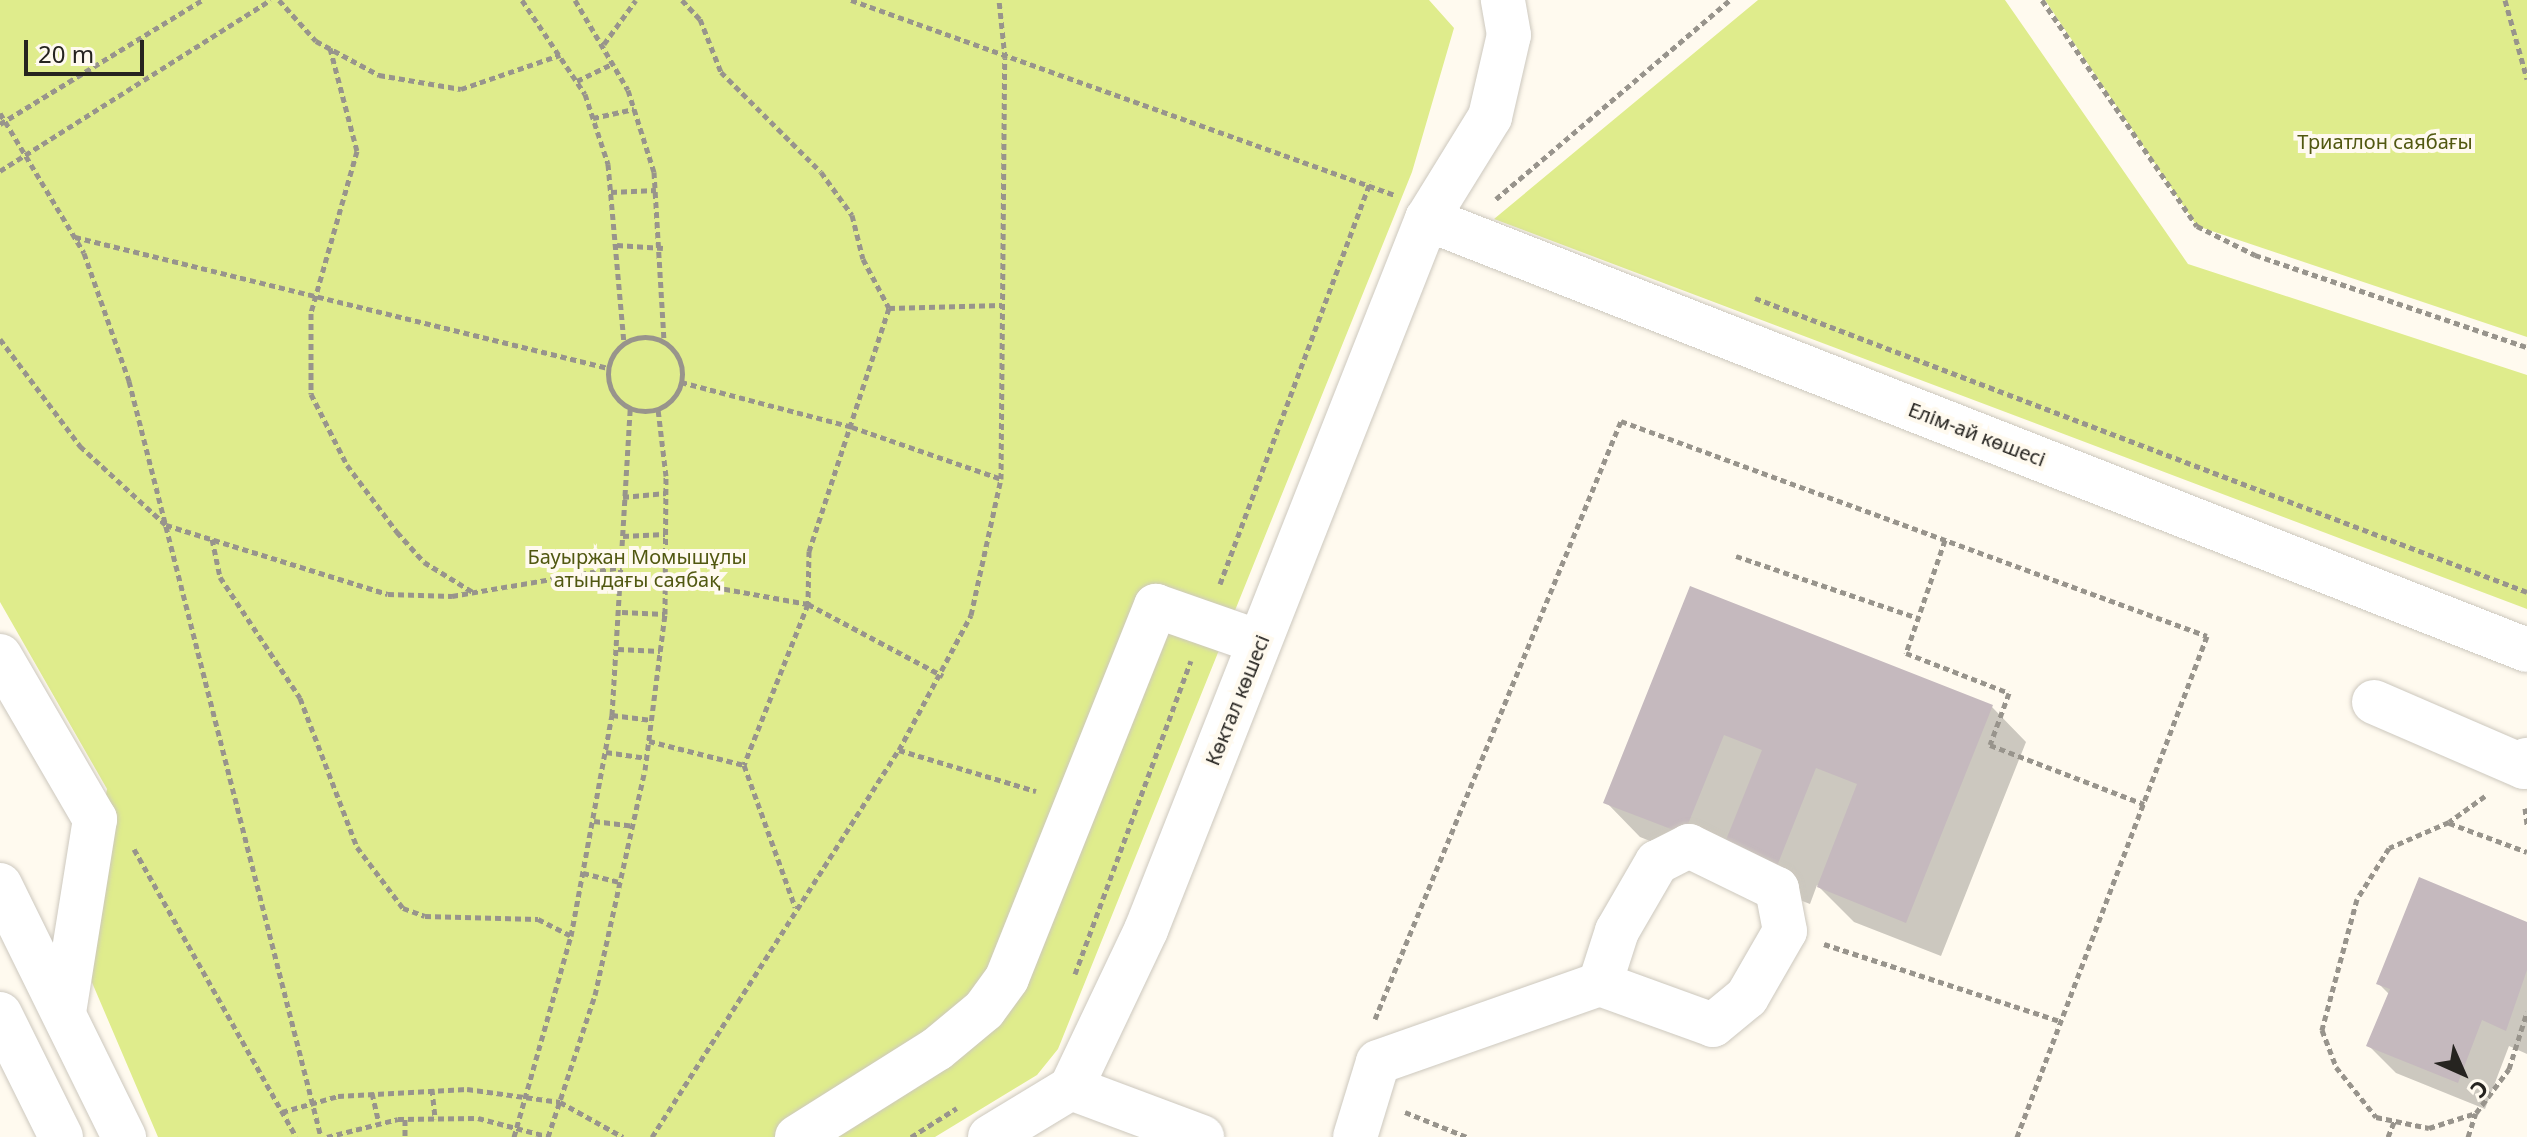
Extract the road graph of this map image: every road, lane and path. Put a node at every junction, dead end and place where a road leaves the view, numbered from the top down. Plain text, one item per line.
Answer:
1 (202, 0) edge
2 (270, 0) edge
3 (279, 0) edge
4 (522, 0) edge
5 (575, 0) edge
6 (636, 0) edge
7 (682, 0) edge
8 (851, 0) edge
9 (999, 0) edge
10 (1503, 0) edge
11 (1730, 0) edge
12 (2042, 0) edge
13 (2505, 0) edge
14 (604, 44) junction
15 (330, 48) junction
16 (561, 55) junction
17 (1005, 58) junction
18 (614, 63) junction
19 (2527, 79) edge
20 (577, 81) junction
21 (634, 109) junction
22 (0, 113) edge
23 (593, 118) junction
24 (2, 123) edge
25 (25, 155) junction
26 (0, 171) edge
27 (1371, 181) junction
28 (656, 190) junction
29 (611, 192) junction
30 (1508, 204) dead end
31 (1427, 219) junction
32 (74, 236) junction
33 (617, 245) junction
34 (663, 248) junction
35 (1744, 294) dead end
36 (318, 296) junction
37 (1001, 305) junction
38 (889, 308) junction
39 (0, 339) edge
40 (664, 342) junction
41 (624, 343) junction
42 (2527, 347) edge
43 (608, 368) junction
44 (681, 382) junction
45 (630, 409) junction
46 (658, 409) junction
47 (852, 427) junction
48 (1001, 479) junction
49 (666, 493) junction
50 (623, 497) junction
51 (166, 525) junction
52 (665, 534) junction
53 (622, 536) junction
54 (212, 539) junction
55 (1945, 540) junction
56 (1736, 556) dead end
57 (622, 567) junction
58 (665, 578) junction
59 (474, 592) junction
60 (2527, 592) edge
61 (808, 604) junction
62 (622, 612) junction
63 (665, 614) junction
64 (1918, 618) junction
65 (1205, 623) junction
66 (1259, 642) junction
67 (618, 649) junction
68 (2527, 650) edge
69 (660, 651) junction
70 (0, 656) edge
71 (943, 676) junction
72 (2374, 702) dead end
73 (612, 715) junction
74 (652, 720) junction
75 (649, 741) junction
76 (899, 750) junction
77 (606, 752) junction
78 (647, 758) junction
79 (2526, 764) edge
80 (744, 765) junction
81 (1077, 803) junction
82 (2144, 804) junction
83 (594, 821) junction
84 (2449, 822) junction
85 (633, 826) junction
86 (129, 837) dead end
87 (2527, 852) edge
88 (583, 873) junction
89 (620, 882) junction
90 (0, 885) edge
91 (795, 907) junction
92 (1785, 931) junction
93 (571, 936) junction
94 (1073, 978) dead end
95 (1600, 984) junction
96 (65, 1007) junction
97 (2527, 1012) edge
98 (0, 1014) edge
99 (2062, 1022) junction
100 (1071, 1088) junction
101 (432, 1089) junction
102 (372, 1093) junction
103 (528, 1096) junction
104 (1366, 1099) edge
105 (560, 1102) junction
106 (313, 1103) junction
107 (282, 1112) junction
108 (2476, 1113) junction
109 (981, 1118) edge
110 (405, 1119) junction
111 (435, 1119) junction
112 (2395, 1120) junction
113 (379, 1123) junction
114 (518, 1126) junction
115 (61, 1137) edge
116 (124, 1137) edge
117 (296, 1137) edge
118 (321, 1137) edge
119 (327, 1137) edge
120 (405, 1137) edge
121 (514, 1137) edge
122 (549, 1137) edge
123 (623, 1137) edge
124 (652, 1137) edge
125 (797, 1137) edge
126 (911, 1137) edge
127 (1202, 1137) edge
128 (1467, 1137) edge
129 (2017, 1137) edge
130 (2388, 1137) edge
131 (2468, 1137) edge

1 - 24 path
2 - 25 path
3 - 15 path
4 - 16 path
5 - 14 path
6 - 14 path
7 - 38 path
8 - 17 path
9 - 17 path
10 - 31 street, Көктал көшесі
11 - 30 path
12 - 42 path
13 - 19 path
14 - 18 path
15 - 16 path
15 - 36 path
16 - 20 path
17 - 27 path
17 - 37 path
18 - 20 path
18 - 21 path
20 - 23 path
21 - 23 path
21 - 28 path
22 - 24 path
23 - 29 path
24 - 25 path
25 - 26 path
25 - 32 path
27 - 31 path
27 - 65 path
28 - 29 path
28 - 34 path
29 - 33 path
31 - 66 street, Көктал көшесі
31 - 68 street, Елім-ай көшесі
32 - 36 path
32 - 51 path
33 - 34 path
33 - 41 path
34 - 40 path
35 - 60 path
36 - 43 path
36 - 59 path
37 - 38 path
37 - 48 path
38 - 47 path
39 - 51 path
40 - 41 path
40 - 44 path
41 - 43 path
43 - 45 path
44 - 46 path
44 - 47 path
45 - 46 path
45 - 50 path
46 - 49 path
47 - 48 path
47 - 61 path
48 - 71 path
49 - 50 path
49 - 52 path
50 - 53 path
51 - 54 path
51 - 106 path
52 - 53 path
52 - 58 path
53 - 57 path
54 - 59 path
54 - 93 path
55 - 64 path
55 - 82 path
55 - 104 path
56 - 64 path
57 - 59 path
57 - 62 path
58 - 61 path
58 - 63 path
61 - 71 path
61 - 80 path
62 - 63 path
62 - 67 path
63 - 69 path
64 - 82 path
65 - 66 street
65 - 81 street
65 - 94 path
66 - 100 street, Көктал көшесі
67 - 69 path
67 - 73 path
69 - 74 path
70 - 96 street
71 - 76 path
72 - 79 street
73 - 74 path
73 - 77 path
74 - 75 path
75 - 78 path
75 - 80 path
76 - 81 path
76 - 91 path
77 - 78 path
77 - 83 path
78 - 85 path
79 - 84 path
80 - 91 path
81 - 125 street
82 - 99 path
83 - 85 path
83 - 88 path
84 - 87 path
84 - 112 path
85 - 89 path
86 - 107 path
88 - 89 path
88 - 93 path
89 - 105 path
90 - 96 street
91 - 124 path
92 - 95 street
92 - 95 street
92 - 99 path
93 - 103 path
95 - 104 street
96 - 116 street
97 - 108 path
98 - 115 street
99 - 129 path
100 - 109 street
100 - 127 street
101 - 102 path
101 - 103 path
101 - 111 path
102 - 106 path
102 - 113 path
103 - 105 path
103 - 114 path
104 - 128 path
105 - 122 path
105 - 123 path
106 - 107 path
106 - 118 path
107 - 117 path
108 - 112 path
108 - 131 path
109 - 126 path
110 - 111 path
110 - 113 path
110 - 120 path
111 - 114 path
112 - 130 path
113 - 119 path
114 - 121 path
114 - 122 path

